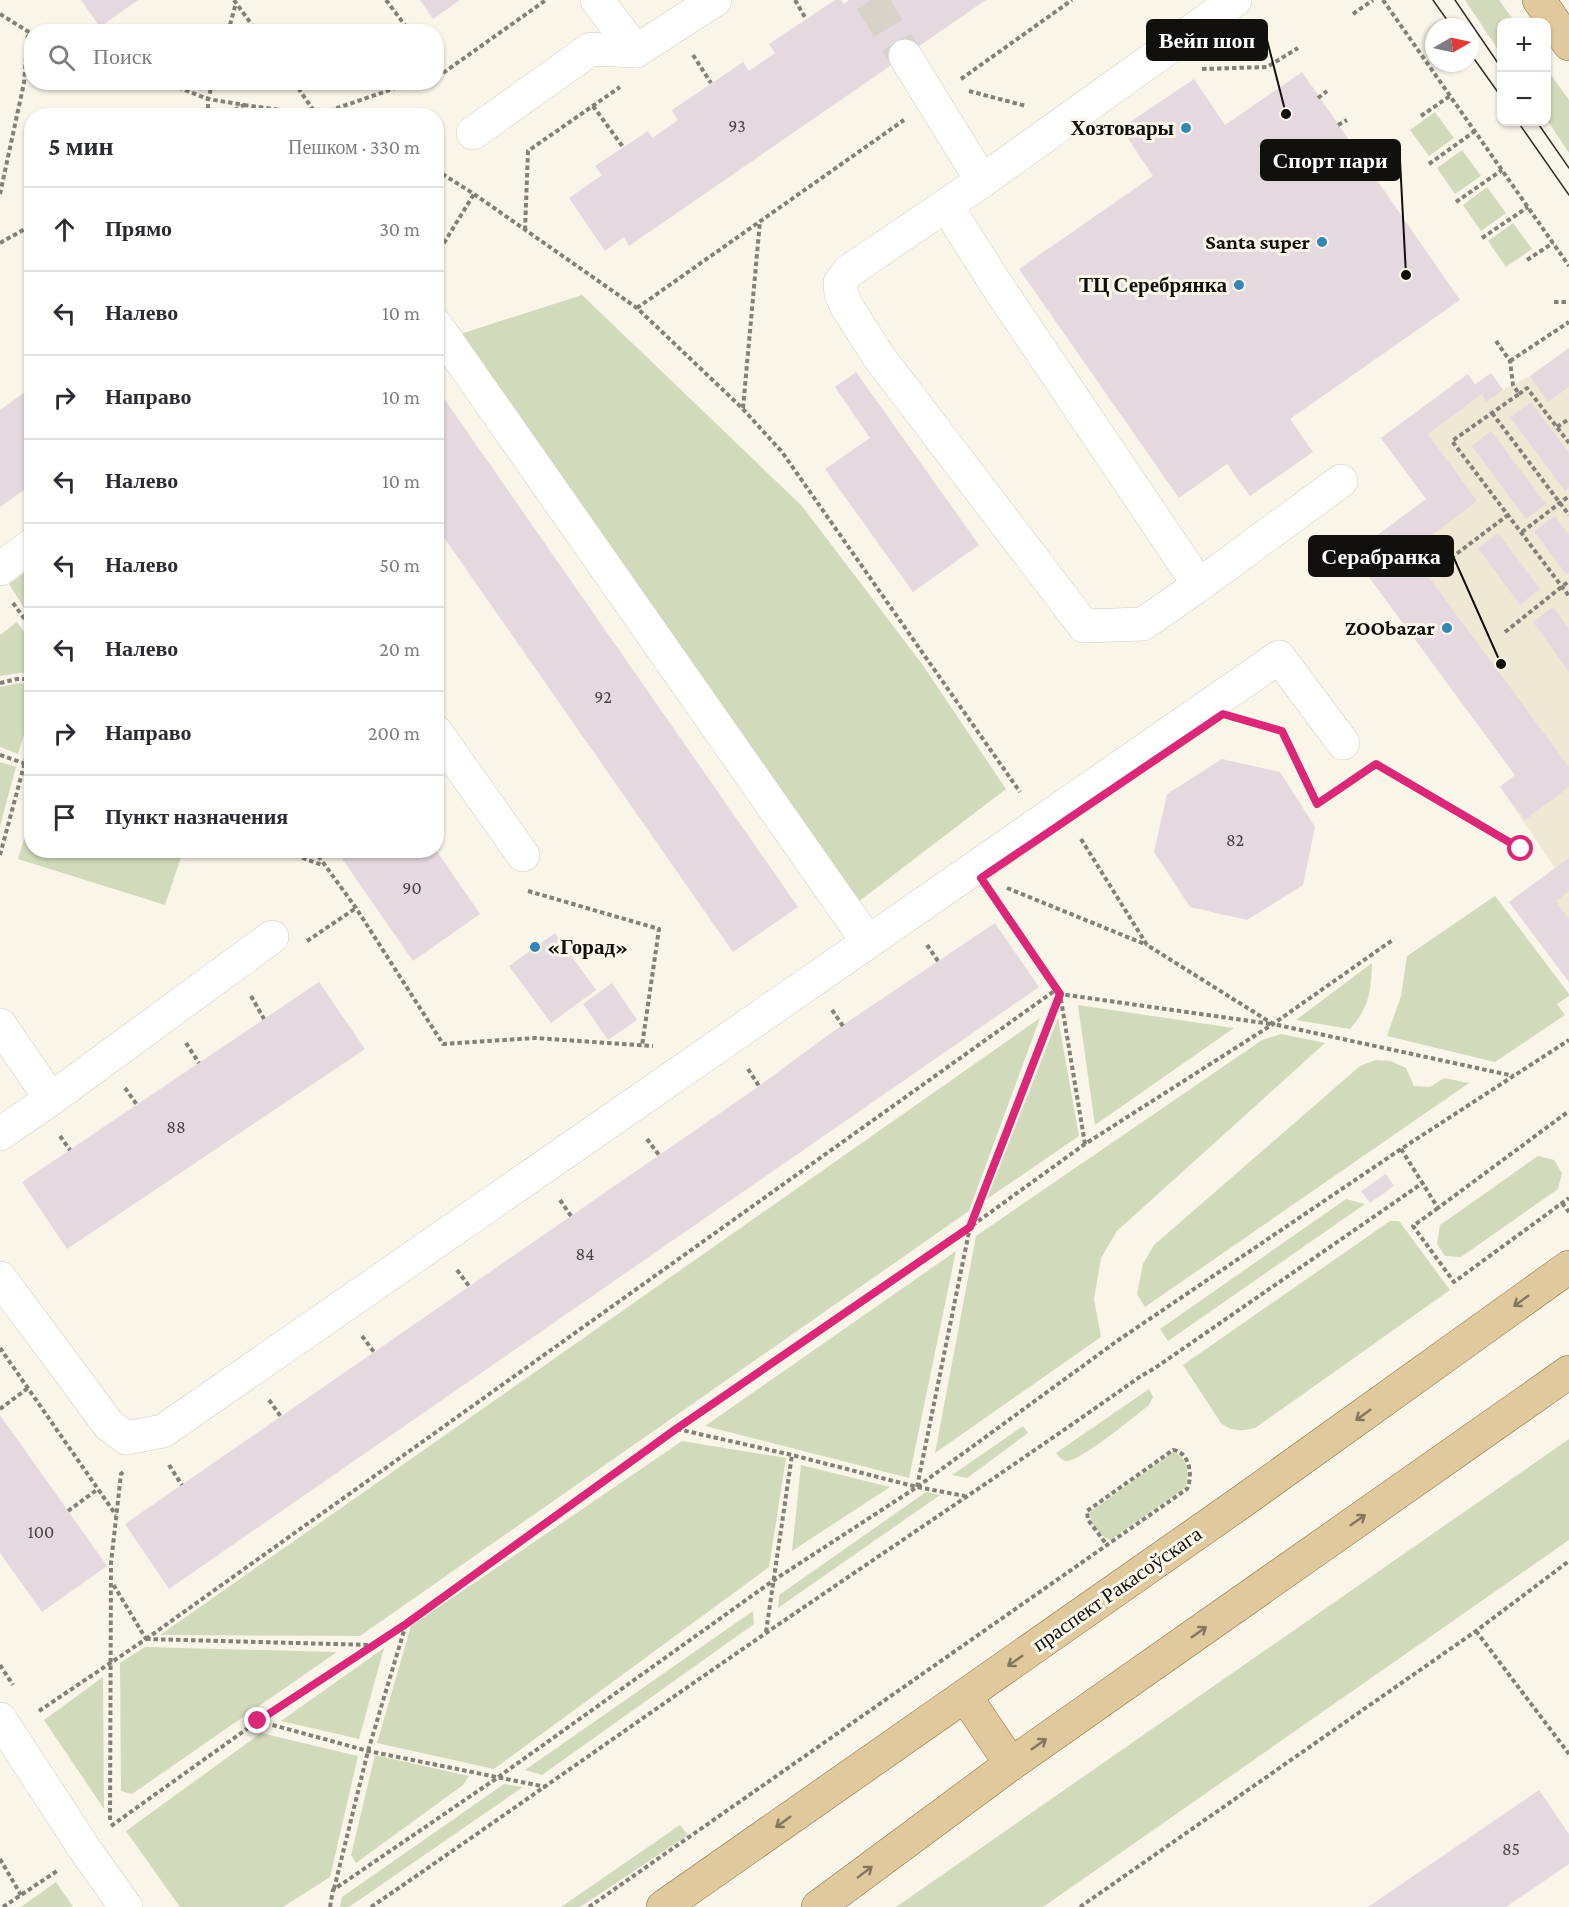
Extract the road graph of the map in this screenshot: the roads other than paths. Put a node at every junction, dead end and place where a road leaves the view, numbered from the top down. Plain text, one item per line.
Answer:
1 (597, 0) edge
2 (715, 0) edge
3 (1235, 0) edge
4 (1539, 0) edge
5 (1569, 44) edge
6 (636, 51) junction
7 (904, 56) tunnel mouth
8 (473, 133) dead end
9 (982, 181) junction
10 (946, 205) junction
11 (444, 336) edge
12 (1341, 481) dead end
13 (24, 551) edge
14 (0, 569) edge
15 (1198, 585) junction
16 (444, 743) edge
17 (1343, 743) dead end
18 (523, 855) dead end
19 (272, 937) dead end
20 (868, 942) junction
21 (0, 1025) edge
22 (51, 1099) junction
23 (0, 1134) edge
24 (1569, 1268) edge
25 (0, 1278) edge
26 (1569, 1372) edge
27 (966, 1696) junction
28 (4, 1726) edge
29 (1011, 1764) junction
30 (126, 1907) edge
31 (663, 1907) edge
32 (818, 1907) edge

1 - 6 lane
2 - 6 lane
3 - 9 lane
4 - 5 main road
6 - 8 lane
7 - 9 lane
9 - 10 lane
10 - 15 lane
10 - 15 lane
11 - 20 lane
12 - 15 lane
13 - 14 lane
16 - 18 lane
17 - 20 lane
19 - 22 lane
20 - 25 lane
21 - 22 lane
22 - 23 lane
24 -> 27 main road, праспект Ракасоўскага
29 -> 26 main road
27 - 29 main road
27 -> 31 main road, праспект Ракасоўскага
28 - 30 lane
32 -> 29 main road

